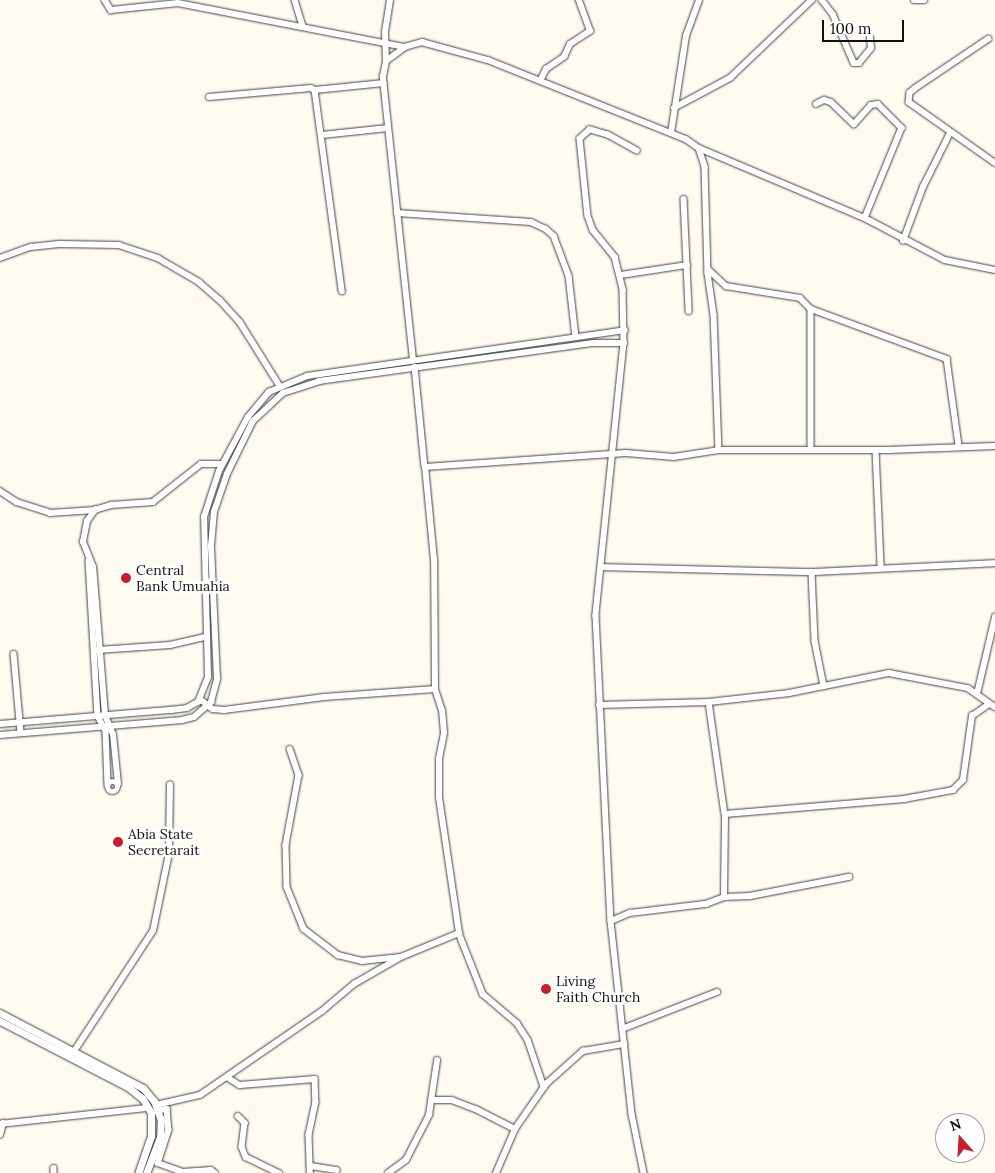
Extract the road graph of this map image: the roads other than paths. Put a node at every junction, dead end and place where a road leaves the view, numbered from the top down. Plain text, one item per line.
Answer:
1 (106, 0) edge
2 (295, 0) edge
3 (390, 0) edge
4 (579, 0) edge
5 (699, 0) edge
6 (812, 0) edge
7 (822, 0) edge
8 (914, 0) edge
9 (924, 0) edge
10 (303, 27) junction
11 (870, 38) dead end
12 (989, 39) dead end
13 (386, 43) junction
14 (405, 46) junction
15 (386, 61) junction
16 (540, 81) junction
17 (384, 83) junction
18 (315, 90) junction
19 (209, 97) dead end
20 (816, 104) dead end
21 (674, 108) junction
22 (388, 128) junction
23 (671, 133) junction
24 (950, 133) junction
25 (322, 135) junction
26 (700, 148) junction
27 (637, 151) dead end
28 (995, 163) edge
29 (684, 199) dead end
30 (397, 213) junction
31 (865, 218) junction
32 (904, 241) junction
33 (0, 258) edge
34 (687, 265) junction
35 (708, 269) junction
36 (995, 270) edge
37 (621, 275) junction
38 (342, 291) dead end
39 (811, 308) junction
40 (688, 311) dead end
41 (625, 330) junction
42 (576, 337) junction
43 (624, 343) junction
44 (518, 345) junction
45 (519, 353) junction
46 (413, 360) junction
47 (415, 367) junction
48 (353, 368) junction
49 (354, 376) junction
50 (280, 386) junction
51 (959, 445) junction
52 (995, 446) edge
53 (718, 450) junction
54 (812, 450) junction
55 (876, 450) junction
56 (611, 454) junction
57 (222, 464) junction
58 (425, 467) junction
59 (0, 491) edge
60 (95, 510) junction
61 (995, 563) edge
62 (881, 566) junction
63 (601, 568) junction
64 (812, 572) junction
65 (995, 617) edge
66 (206, 637) junction
67 (97, 650) junction
68 (14, 654) dead end
69 (824, 686) junction
70 (435, 690) junction
71 (977, 694) junction
72 (200, 699) junction
73 (709, 702) junction
74 (208, 705) junction
75 (599, 705) junction
76 (992, 706) edge
77 (106, 715) junction
78 (98, 716) junction
79 (20, 722) junction
80 (0, 724) edge
81 (107, 726) junction
82 (21, 733) junction
83 (0, 735) edge
84 (290, 749) dead end
85 (170, 786) dead end
86 (726, 814) junction
87 (849, 876) dead end
88 (724, 897) junction
89 (611, 921) junction
90 (459, 933) junction
91 (401, 957) junction
92 (717, 992) dead end
93 (0, 1013) edge
94 (0, 1021) edge
95 (622, 1029) junction
96 (624, 1044) junction
97 (75, 1050) junction
98 (437, 1061) dead end
99 (226, 1077) junction
100 (544, 1087) junction
101 (433, 1100) junction
102 (148, 1108) junction
103 (157, 1108) junction
104 (238, 1116) dead end
105 (1, 1124) edge
106 (515, 1128) junction
107 (0, 1136) edge
108 (310, 1170) edge
109 (337, 1170) dead end
110 (138, 1173) edge
111 (146, 1173) edge
112 (215, 1173) edge
113 (280, 1173) edge
114 (388, 1173) edge
115 (496, 1173) edge
116 (644, 1173) edge

1 - 10 street
2 - 10 street
3 - 13 street
4 - 16 street
5 - 21 street
6 - 21 street
7 - 11 street
8 - 9 street
10 - 13 street
12 - 24 street
13 - 14 street
13 - 15 street
14 - 15 street
14 - 16 street
15 - 17 street
16 - 23 street
17 - 18 street
17 - 22 street
18 - 19 street
18 - 25 street
20 - 31 street
21 - 23 street
22 - 25 street
22 - 30 street
23 - 26 street
24 - 28 street
24 - 32 street
25 - 38 street
26 - 31 street
26 - 35 street
27 - 37 street
29 - 34 street
30 - 42 street
30 - 46 street
31 - 32 street
32 - 36 street
33 - 50 street
34 - 37 street
34 - 40 street
35 - 39 street
35 - 53 street
37 - 41 street
39 - 51 street
39 - 54 street
41 - 42 street
41 - 43 street
42 - 44 street
43 - 45 street
43 - 56 street
44 - 45 street
44 - 46 street
45 - 47 street
46 - 48 street
47 - 49 street
47 - 58 street
48 - 49 street
48 - 50 street
49 - 74 street
50 - 57 street
51 - 52 street
51 - 55 street
53 - 54 street
53 - 56 street
54 - 55 street
55 - 62 street
56 - 58 street
56 - 63 street
57 - 60 street
57 - 66 street
58 - 70 street
59 - 60 street
60 - 67 street
61 - 62 street
62 - 64 street
63 - 64 street
63 - 75 street
64 - 69 street
65 - 71 street
66 - 67 street
66 - 72 street
67 - 77 street
67 - 78 street
68 - 79 street
69 - 71 street
69 - 73 street
70 - 74 street
70 - 90 street
71 - 76 street
72 - 74 street
72 - 77 street
73 - 75 street
73 - 86 street
74 - 81 street
75 - 89 street
76 - 86 street
77 - 78 street
77 - 81 street
78 - 79 street
78 - 81 street
79 - 80 street
79 - 82 street
81 - 81 street
81 - 82 street
82 - 83 street
84 - 91 street
85 - 97 street
86 - 88 street
87 - 88 street
88 - 89 street
89 - 95 street
90 - 91 street
90 - 100 street
91 - 99 street
92 - 95 street
93 - 97 street
94 - 102 street
95 - 96 street
96 - 100 street
96 - 116 street
97 - 103 street
98 - 101 street
99 - 103 street
99 - 108 street
100 - 106 street
101 - 106 street
101 - 114 street
102 - 105 street
102 - 110 street
103 - 111 street
103 - 112 street
104 - 113 street
105 - 107 street
106 - 115 street
108 - 109 street

